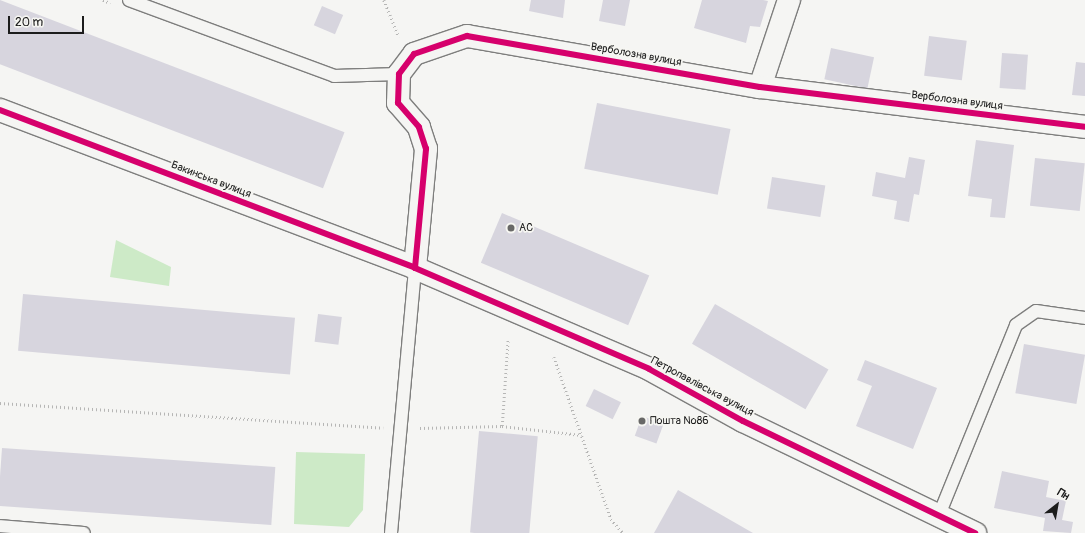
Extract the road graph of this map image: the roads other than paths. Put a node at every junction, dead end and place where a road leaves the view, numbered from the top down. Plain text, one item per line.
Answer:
1 (129, 0) edge
2 (789, 0) edge
3 (404, 67) junction
4 (760, 87) junction
5 (0, 110) edge
6 (1085, 127) edge
7 (414, 268) junction
8 (1085, 318) edge
9 (939, 515) junction
10 (0, 526) edge
11 (84, 533) edge
12 (390, 533) edge
13 (975, 533) edge

1 - 3 lane
2 - 4 street
3 - 4 street, Верболозна вулиця
3 - 7 street
4 - 6 street, Верболозна вулиця
5 - 7 street, Бакинська вулиця
7 - 9 street, Петропавлівська вулиця
7 - 12 lane
8 - 9 lane
9 - 13 street, Петропавлівська вулиця
10 - 11 lane

